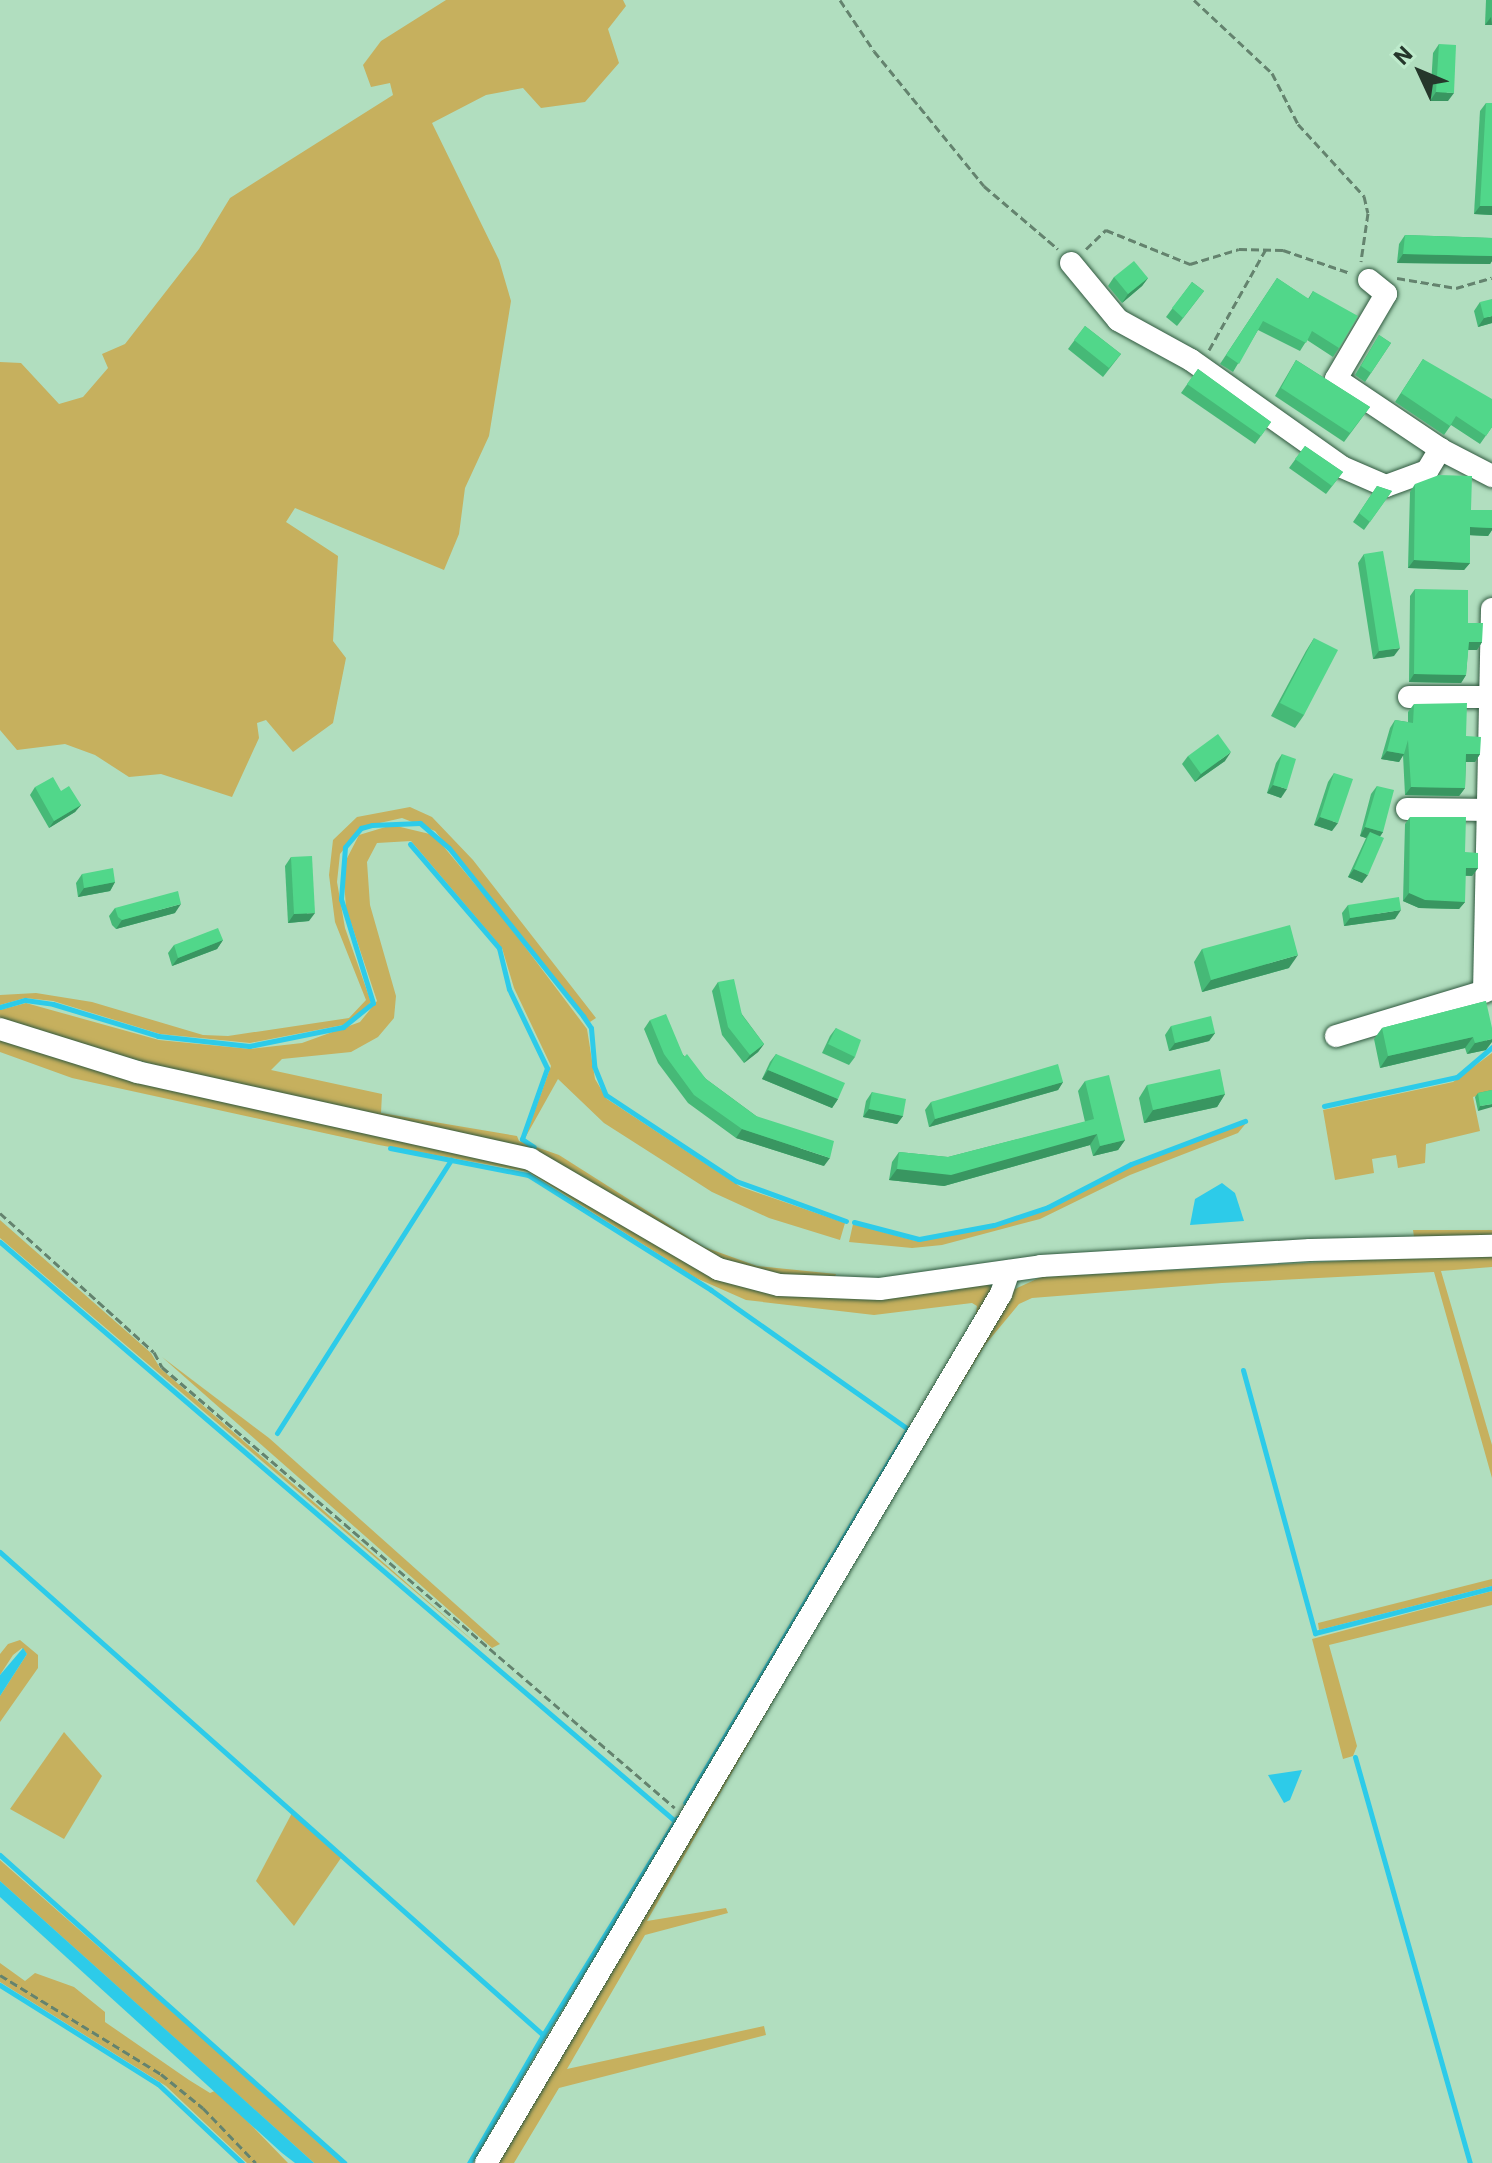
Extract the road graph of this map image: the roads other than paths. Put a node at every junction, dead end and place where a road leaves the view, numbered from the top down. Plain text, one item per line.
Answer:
1 (1071, 263) road end
2 (1363, 278) road end
3 (1440, 449) junction
4 (1492, 476) edge
5 (1492, 609) edge
6 (1409, 697) dead end
7 (1490, 697) edge
8 (1407, 809) dead end
9 (1489, 810) edge
10 (1488, 991) edge
11 (0, 1029) edge
12 (1336, 1036) dead end
13 (1492, 1246) edge
14 (1009, 1271) junction
15 (486, 2163) edge

1 - 3 street
2 - 3 street
3 - 4 street
5 - 7 street
6 - 7 street
7 - 9 street
8 - 9 street
9 - 10 street
10 - 12 street
11 - 14 street
13 - 14 street
14 - 15 street

